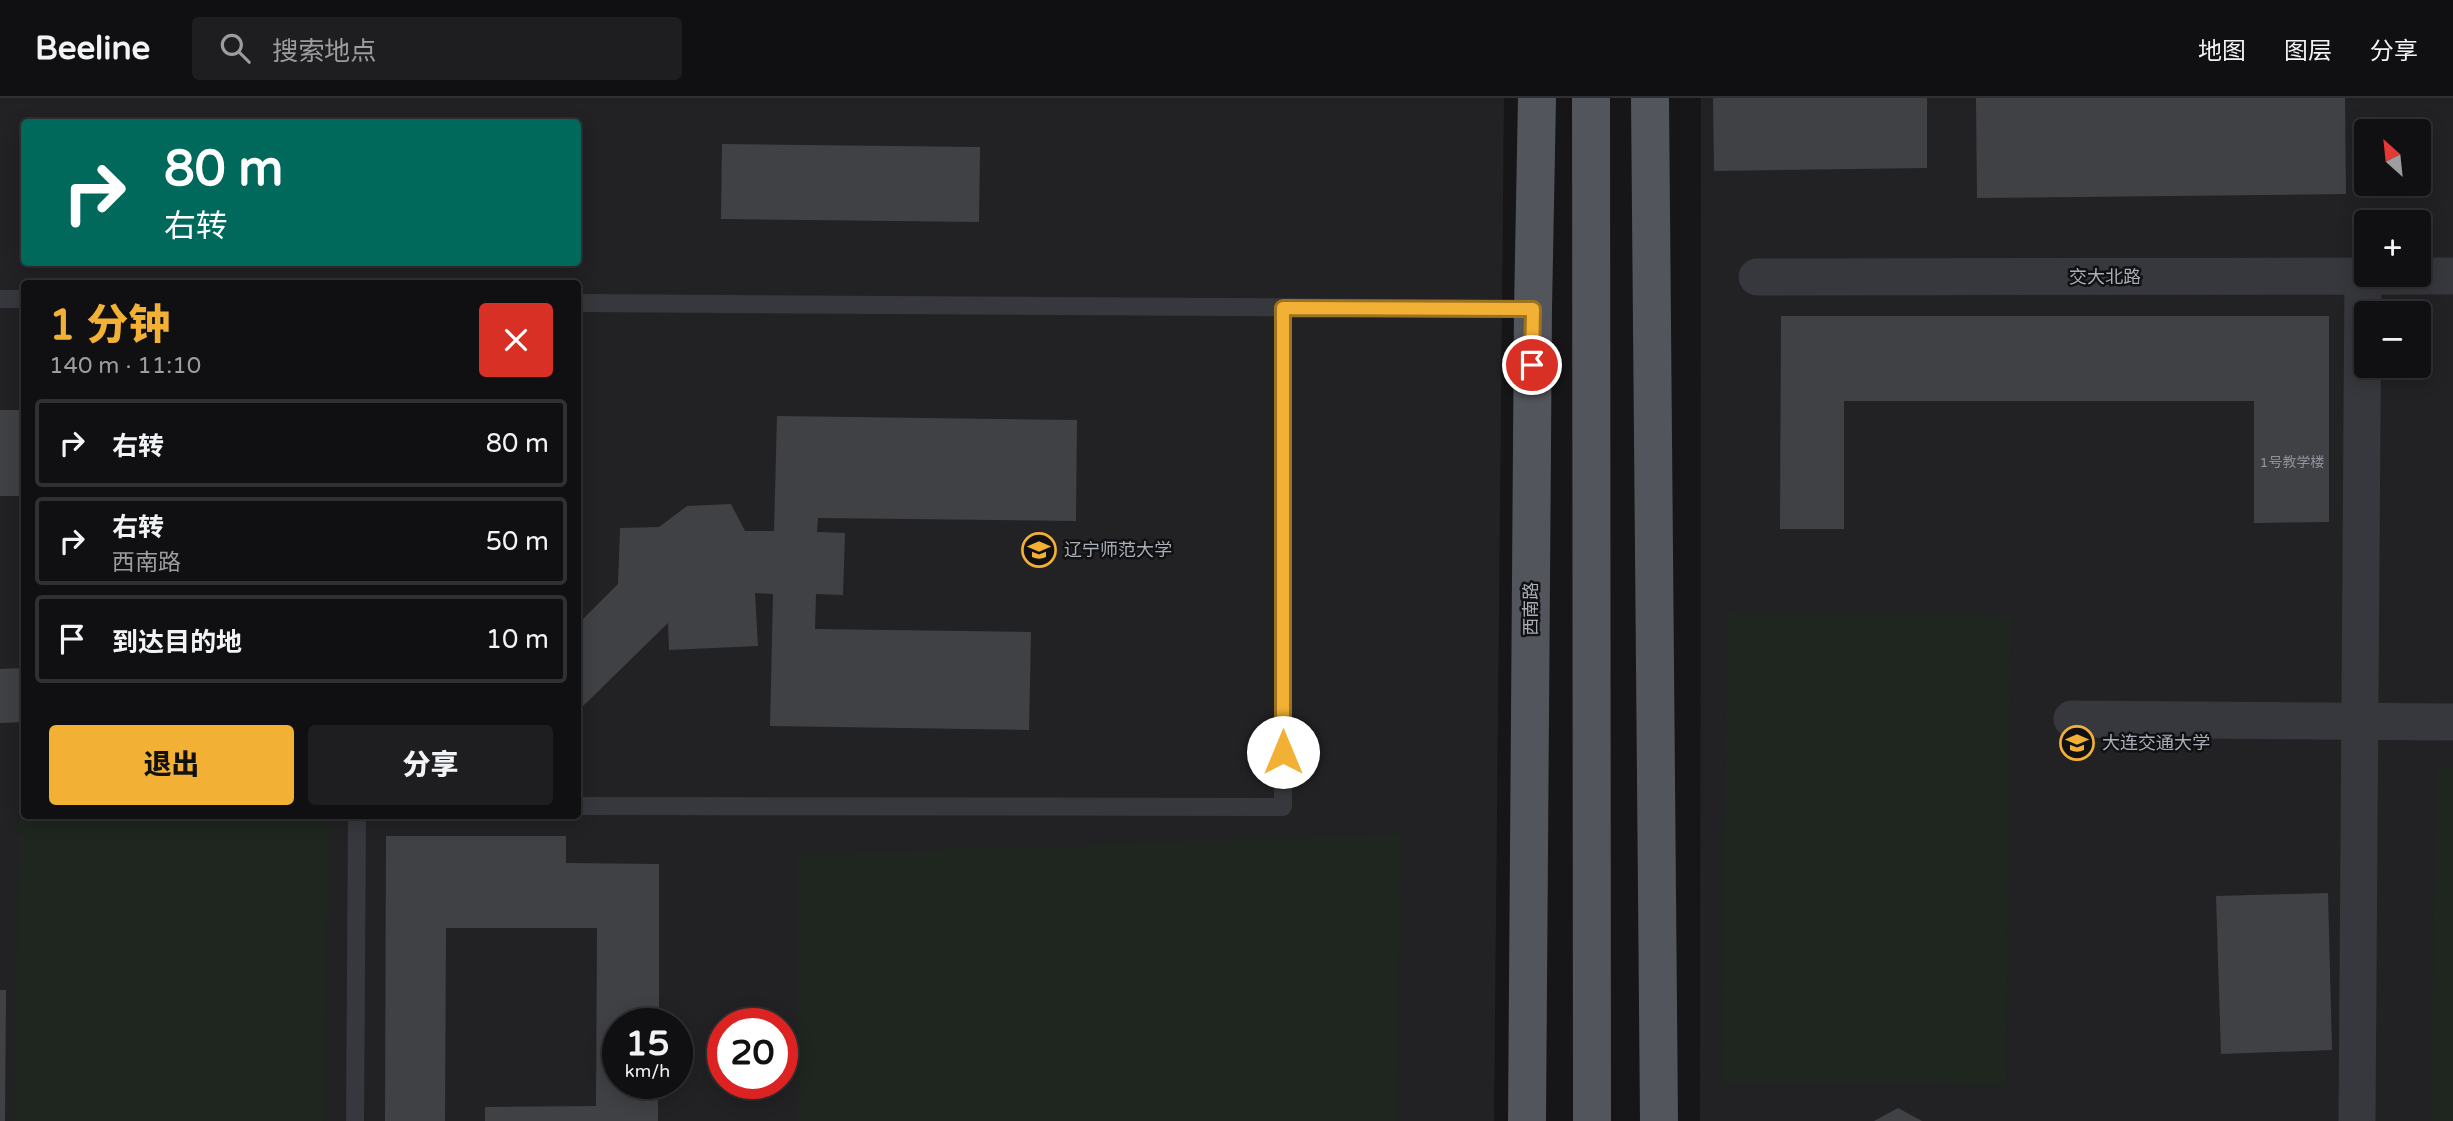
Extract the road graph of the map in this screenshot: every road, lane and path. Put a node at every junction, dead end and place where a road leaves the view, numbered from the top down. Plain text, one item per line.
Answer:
1 (1536, 98) edge
2 (1591, 98) edge
3 (1650, 98) edge
4 (2354, 276) edge
5 (2431, 276) edge
6 (2453, 276) edge
7 (1757, 277) dead end
8 (2363, 287) edge
9 (0, 299) edge
10 (21, 299) edge
11 (581, 303) edge
12 (1283, 308) junction
13 (1533, 309) junction
14 (2072, 719) dead end
15 (2360, 721) junction
16 (2453, 722) edge
17 (581, 806) edge
18 (357, 819) edge
19 (355, 1121) edge
20 (1527, 1121) edge
21 (1592, 1121) edge
22 (1659, 1121) edge
23 (2357, 1121) edge

1 - 13 main road, 西南路
2 - 21 main road
3 - 22 main road
4 - 7 street, 交大北路
5 - 6 street, 交大北路
8 - 15 street
9 - 10 lane
11 - 12 lane
12 - 13 lane
12 - 17 lane
13 - 20 main road, 西南路
14 - 15 street
15 - 16 street
15 - 23 street
18 - 19 lane

